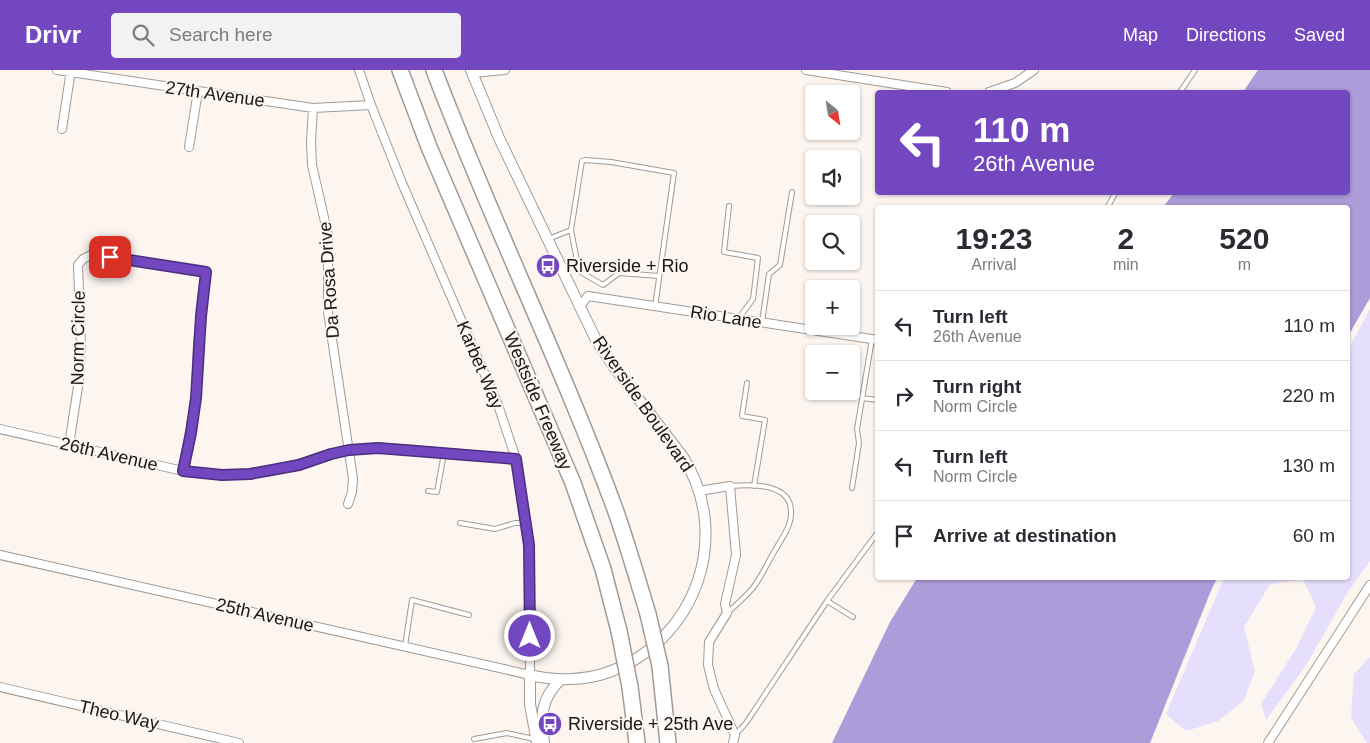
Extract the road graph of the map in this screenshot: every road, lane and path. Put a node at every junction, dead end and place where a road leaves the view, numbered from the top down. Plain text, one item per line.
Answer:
1 (57, 70) edge
2 (359, 70) edge
3 (400, 70) edge
4 (434, 70) edge
5 (505, 70) edge
6 (806, 70) edge
7 (871, 70) edge
8 (1034, 70) edge
9 (1195, 70) edge
10 (71, 71) edge
11 (472, 72) edge
12 (869, 79) junction
13 (935, 90) edge
14 (1004, 90) edge
15 (1181, 90) edge
16 (198, 91) junction
17 (371, 105) junction
18 (313, 108) junction
19 (62, 129) dead end
20 (189, 147) dead end
21 (792, 192) dead end
22 (729, 206) dead end
23 (571, 230) junction
24 (547, 239) junction
25 (659, 276) junction
26 (603, 285) junction
27 (602, 298) junction
28 (655, 306) junction
29 (579, 307) junction
30 (738, 319) junction
31 (762, 322) junction
32 (874, 339) edge
33 (747, 383) dead end
34 (862, 398) junction
35 (875, 400) edge
36 (0, 429) edge
37 (69, 445) junction
38 (349, 450) junction
39 (444, 453) junction
40 (516, 459) junction
41 (183, 471) junction
42 (730, 486) junction
43 (754, 486) junction
44 (852, 488) dead end
45 (428, 491) dead end
46 (699, 491) junction
47 (348, 504) dead end
48 (526, 523) junction
49 (460, 524) dead end
50 (875, 536) edge
51 (0, 555) edge
52 (1370, 585) edge
53 (827, 601) junction
54 (727, 613) junction
55 (469, 615) dead end
56 (853, 617) dead end
57 (405, 646) junction
58 (530, 675) junction
59 (560, 680) junction
60 (0, 687) edge
61 (474, 739) dead end
62 (734, 739) edge
63 (539, 742) edge
64 (239, 743) edge
65 (636, 743) edge
66 (668, 743) edge
67 (1268, 743) edge

1 - 10 street, 27th Avenue
2 - 17 street, Karbet Way
3 - 65 highway, Westside Freeway, bridge
4 - 66 highway, Westside Freeway, bridge
5 - 11 street
6 - 12 street
7 - 12 street
8 - 14 street
9 - 15 lane
10 - 16 street, 27th Avenue
10 - 19 street
11 - 24 street, Riverside Boulevard
12 - 13 street
16 - 18 street, 27th Avenue
16 - 20 street
17 - 18 street
17 - 40 street, Karbet Way
18 - 38 street, Da Rosa Drive
21 - 31 lane
22 - 30 lane
23 - 24 lane
23 - 25 lane
23 - 26 lane
24 - 29 street, Riverside Boulevard
25 - 26 lane
25 - 28 lane
26 - 27 lane
27 - 28 street, Rio Lane
27 - 29 street, Rio Lane
28 - 30 street, Rio Lane
29 - 46 street, Riverside Boulevard
30 - 31 street, Rio Lane
31 - 32 street, Rio Lane
32 - 34 lane
33 - 43 lane
34 - 35 lane
34 - 44 lane
36 - 37 street, 26th Avenue
37 - 41 street, 26th Avenue
37 - 41 street, Norm Circle
38 - 39 street, 26th Avenue
38 - 41 street, 26th Avenue
38 - 47 street, Da Rosa Drive
39 - 40 street, 26th Avenue
39 - 45 lane
40 - 48 street, Karbet Way
42 - 43 lane
42 - 46 street
42 - 54 street
43 - 54 lane
46 - 59 street, Riverside Boulevard
48 - 49 lane
48 - 58 street, Karbet Way
50 - 53 lane
51 - 57 street, 25th Avenue
52 - 67 street
53 - 56 lane
53 - 62 lane
54 - 62 street
55 - 57 lane
57 - 58 street, 25th Avenue
58 - 59 street, Riverside Boulevard
58 - 63 street
59 - 63 street
60 - 64 street, Theo Way
61 - 63 lane

